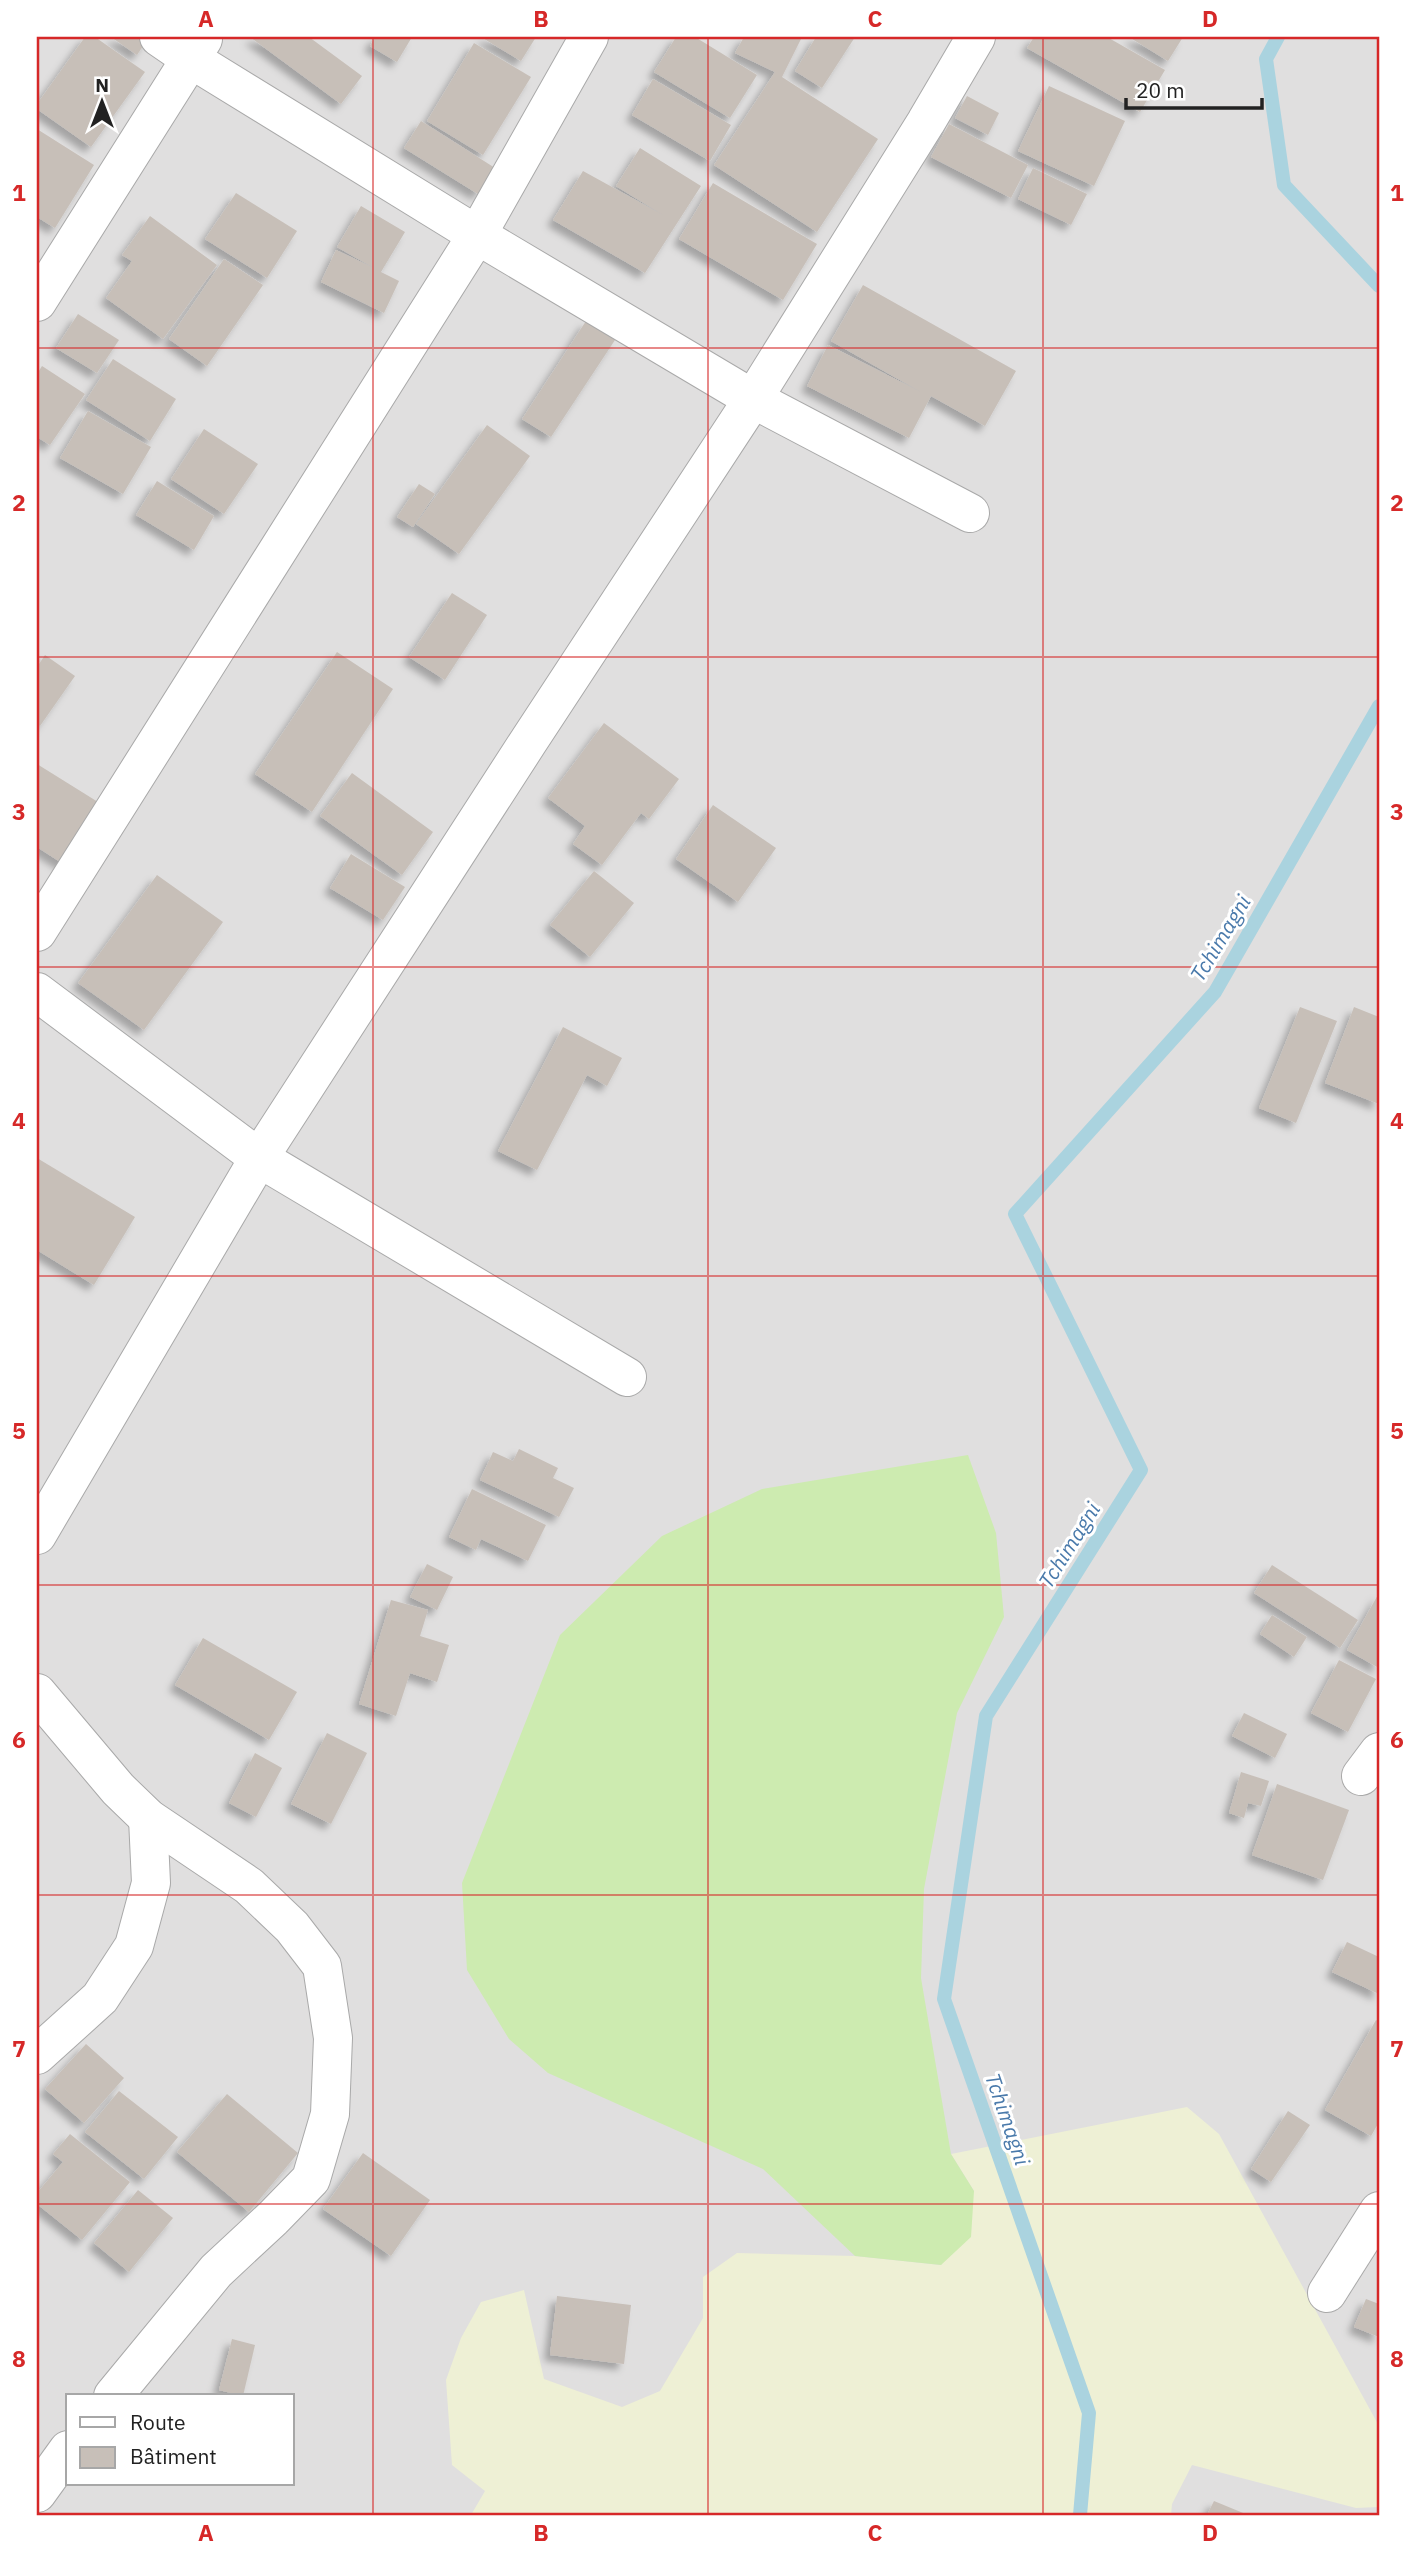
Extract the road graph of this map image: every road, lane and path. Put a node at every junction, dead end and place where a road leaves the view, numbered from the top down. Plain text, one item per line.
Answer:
1 (159, 37) edge
2 (589, 37) edge
3 (976, 37) edge
4 (198, 48) edge
5 (477, 235) junction
6 (37, 302) edge
7 (753, 399) junction
8 (970, 513) dead end
9 (37, 932) edge
10 (37, 992) edge
11 (259, 1158) junction
12 (627, 1377) dead end
13 (37, 1535) edge
14 (37, 1693) edge
15 (148, 1818) junction
16 (37, 2055) edge
17 (1379, 2211) edge
18 (1327, 2293) dead end
19 (115, 2394) edge
20 (66, 2453) edge
21 (37, 2493) edge

1 - 4 street
2 - 5 street
3 - 7 street
4 - 5 street
4 - 6 street
5 - 7 street
5 - 9 street
7 - 8 street
7 - 11 street
10 - 11 street
11 - 12 street
11 - 13 street
14 - 15 street
15 - 16 street
15 - 19 street
17 - 18 street
20 - 21 street

